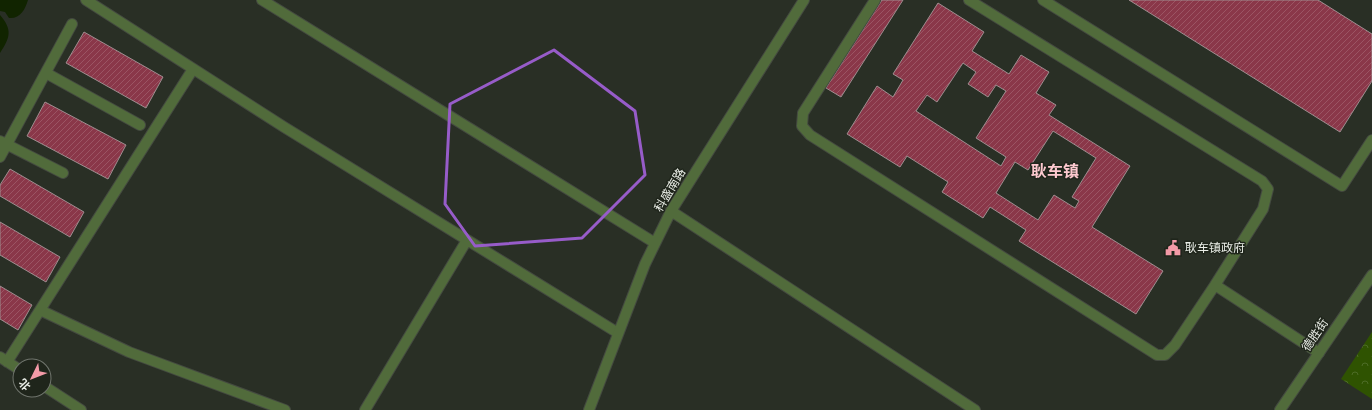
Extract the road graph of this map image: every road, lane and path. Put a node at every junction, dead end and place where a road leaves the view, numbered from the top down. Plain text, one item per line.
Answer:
1 (86, 0) edge
2 (262, 0) edge
3 (804, 0) edge
4 (875, 0) edge
5 (969, 0) edge
6 (1044, 0) edge
7 (72, 24) dead end
8 (193, 69) junction
9 (46, 73) junction
10 (140, 124) dead end
11 (1372, 140) edge
12 (3, 143) edge
13 (0, 157) edge
14 (63, 173) dead end
15 (671, 211) junction
16 (467, 240) junction
17 (655, 243) junction
18 (1372, 275) edge
19 (1215, 285) junction
20 (40, 310) junction
21 (618, 334) junction
22 (1319, 353) junction
23 (3, 359) edge
24 (12, 365) edge
25 (52, 391) edge
26 (80, 410) edge
27 (285, 410) edge
28 (365, 410) edge
29 (589, 410) edge
30 (975, 410) edge
31 (1280, 410) edge

1 - 8 street
2 - 17 street
3 - 15 street, 科盛南路
4 - 19 street
5 - 19 street
6 - 11 street
7 - 9 street
8 - 16 street
8 - 20 street
9 - 10 street
9 - 12 street
12 - 13 street
12 - 14 street
15 - 17 street, 科盛南路
15 - 30 street
16 - 21 street
16 - 28 street
17 - 21 street, 科盛南路
18 - 22 street, 德胜街
19 - 22 street
20 - 23 street
20 - 27 street
21 - 29 street, 科盛南路
22 - 31 street, 德胜街
23 - 24 street
25 - 26 street

